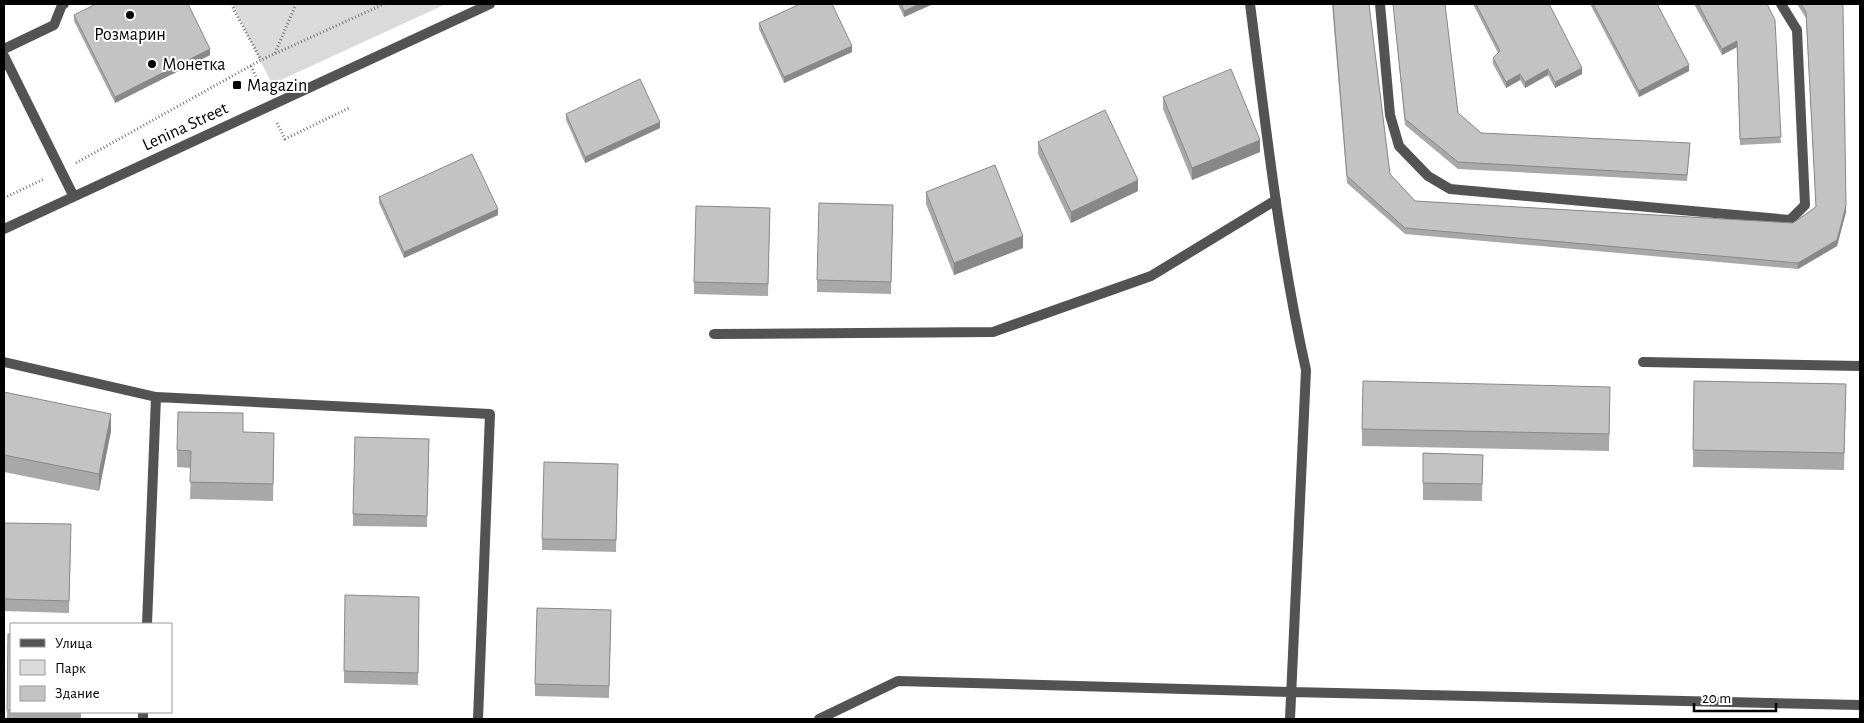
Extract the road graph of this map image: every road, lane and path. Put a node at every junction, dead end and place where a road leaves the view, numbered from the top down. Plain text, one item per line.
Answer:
1 (64, 4) edge
2 (232, 4) edge
3 (296, 4) edge
4 (384, 4) edge
5 (490, 4) edge
6 (1250, 4) edge
7 (1380, 4) edge
8 (1781, 4) edge
9 (4, 50) edge
10 (275, 54) junction
11 (4, 56) edge
12 (261, 60) junction
13 (61, 172) junction
14 (73, 195) junction
15 (4, 198) edge
16 (1276, 200) junction
17 (4, 228) edge
18 (714, 334) dead end
19 (4, 362) edge
20 (1643, 362) dead end
21 (1860, 366) edge
22 (156, 397) junction
23 (147, 623) edge
24 (1291, 692) junction
25 (1860, 704) edge
26 (478, 719) edge
27 (819, 719) edge
28 (1290, 719) edge

1 - 9 street
2 - 12 path
3 - 10 path
4 - 10 path
5 - 14 street, Lenina Street
6 - 16 street
7 - 8 street
10 - 12 path
11 - 13 street
12 - 13 path
13 - 14 street
13 - 15 path
14 - 17 street, Lenina Street
16 - 18 street
16 - 24 street
19 - 22 street
20 - 21 street
22 - 23 street
22 - 26 street
24 - 25 street
24 - 27 street
24 - 28 street

